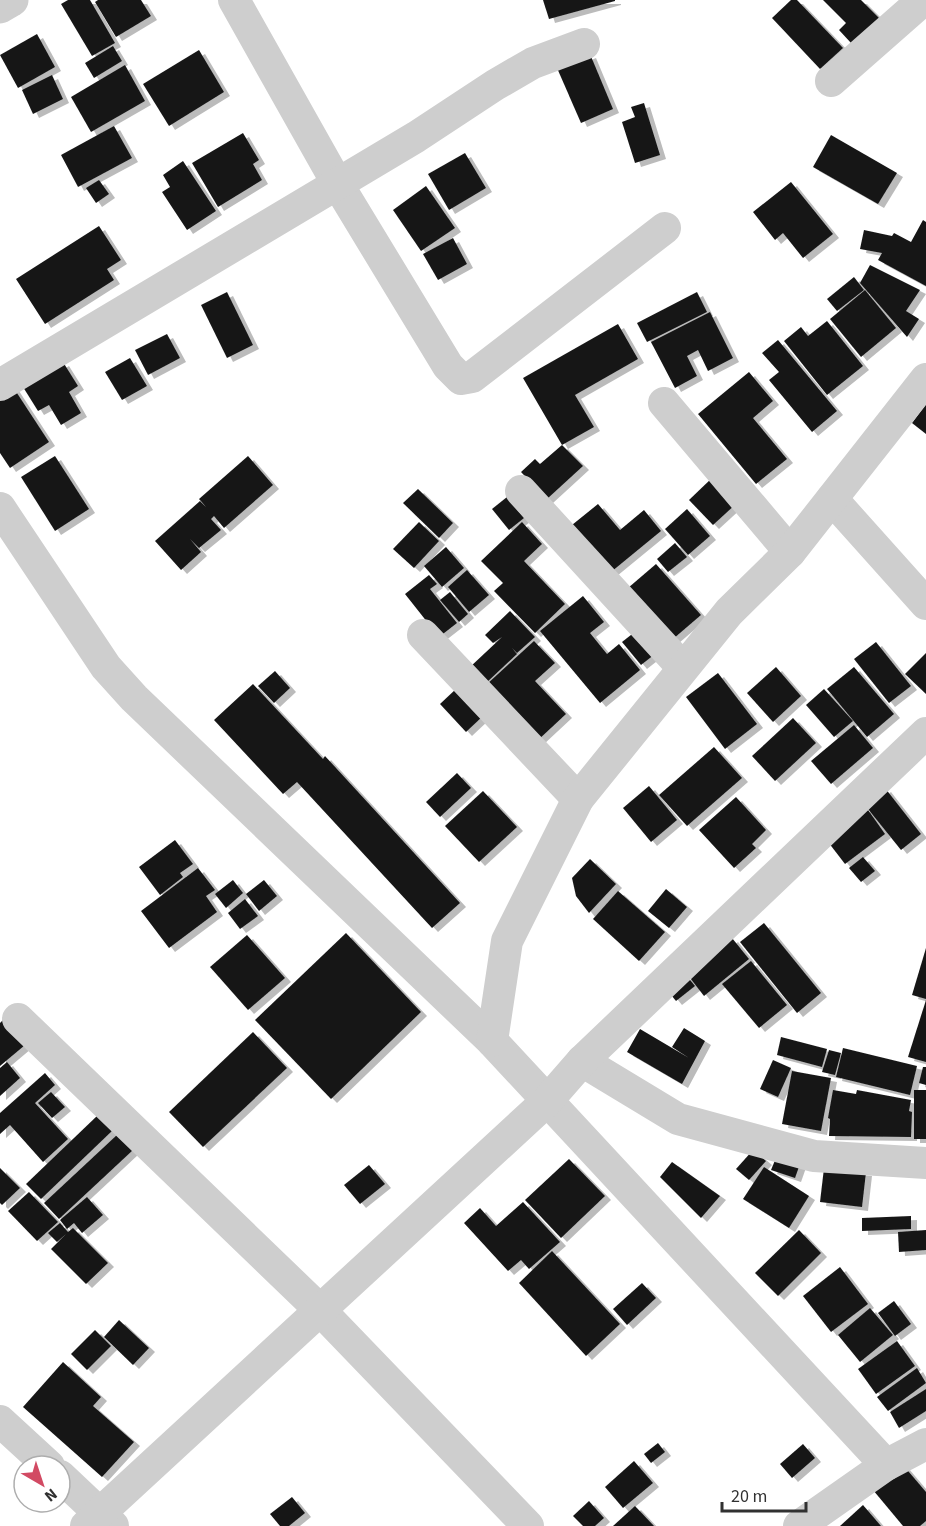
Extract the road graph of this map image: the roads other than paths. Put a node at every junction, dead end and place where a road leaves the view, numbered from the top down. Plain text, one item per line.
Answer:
1 (12, 0) edge
2 (234, 0) edge
3 (923, 0) edge
4 (0, 7) edge
5 (584, 44) dead end
6 (831, 81) dead end
7 (337, 183) junction
8 (665, 228) dead end
9 (926, 379) edge
10 (0, 385) edge
11 (664, 403) dead end
12 (521, 491) dead end
13 (832, 499) junction
14 (0, 508) edge
15 (790, 552) junction
16 (926, 603) edge
17 (423, 635) dead end
18 (683, 668) junction
19 (926, 733) edge
20 (578, 799) junction
21 (18, 1019) dead end
22 (492, 1041) junction
23 (582, 1060) junction
24 (548, 1100) junction
25 (926, 1164) edge
26 (320, 1310) junction
27 (0, 1421) edge
28 (926, 1444) edge
29 (36, 1454) edge
30 (886, 1465) junction
31 (72, 1490) edge
32 (100, 1522) edge
33 (528, 1526) edge
34 (799, 1526) edge

1 - 4 street
2 - 7 street
3 - 6 street
5 - 7 street
7 - 8 street
7 - 10 street
9 - 13 street
11 - 15 street
12 - 18 street
13 - 15 street
13 - 16 street
14 - 22 street
15 - 18 street
17 - 20 street
18 - 20 street
19 - 23 street
20 - 22 street
21 - 26 street
22 - 24 street
23 - 24 street
23 - 25 street
24 - 26 street
24 - 30 street
26 - 32 street
26 - 33 street
27 - 29 street
28 - 30 street
30 - 34 street
31 - 32 street

